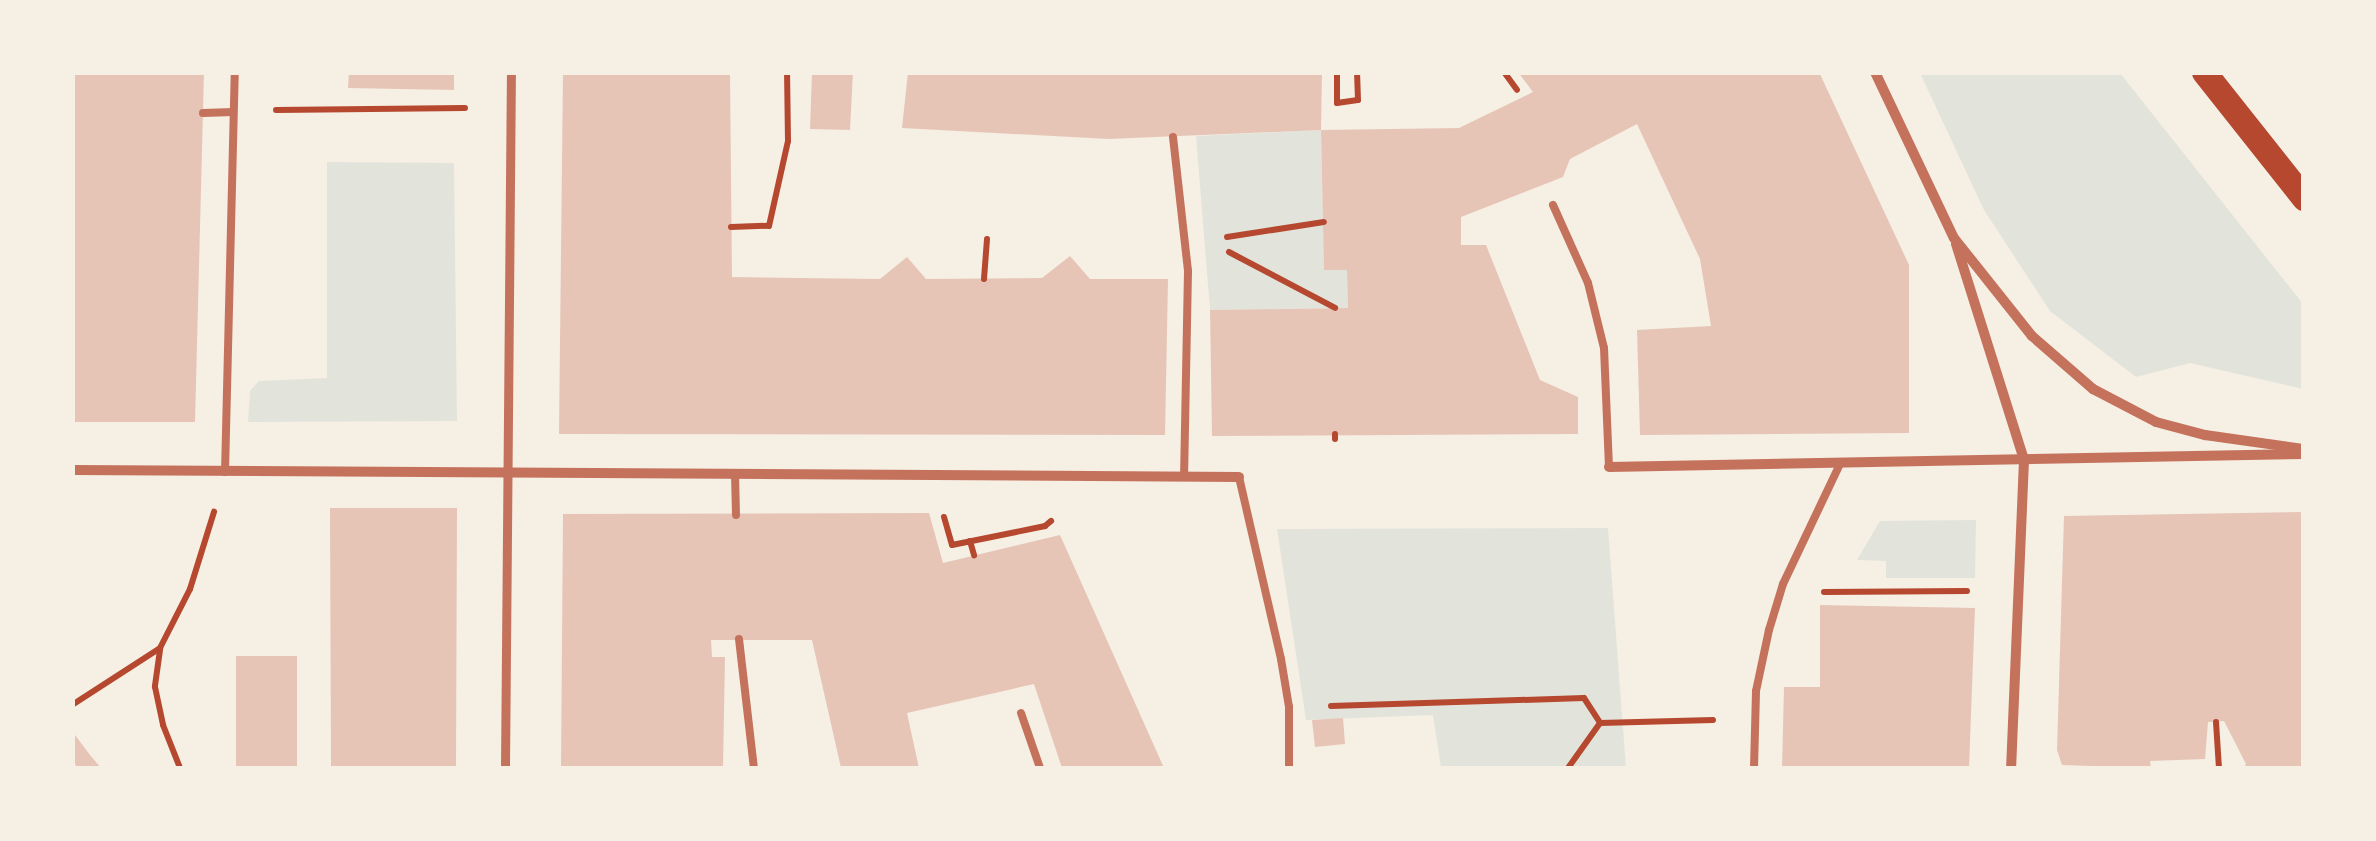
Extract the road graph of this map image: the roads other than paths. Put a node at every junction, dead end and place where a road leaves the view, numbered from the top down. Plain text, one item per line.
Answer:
1 (235, 72) edge
2 (512, 72) edge
3 (1876, 72) edge
4 (2204, 72) edge
5 (233, 112) junction
6 (202, 113) dead end
7 (1174, 137) dead end
8 (2304, 198) edge
9 (1552, 205) dead end
10 (1954, 238) junction
11 (2304, 451) edge
12 (2024, 460) junction
13 (1840, 464) junction
14 (1609, 467) joint
15 (72, 470) edge
16 (225, 472) junction
17 (508, 473) junction
18 (734, 474) junction
19 (1184, 474) junction
20 (1239, 477) joint
21 (736, 515) dead end
22 (739, 640) dead end
23 (1022, 713) dead end
24 (505, 768) edge
25 (754, 768) edge
26 (1040, 768) edge
27 (1289, 768) edge
28 (1754, 768) edge
29 (2011, 768) edge

1 - 5 lane
2 - 17 street
3 - 10 street
4 - 8 main road
5 - 6 lane
5 - 16 lane
7 - 19 lane
9 - 14 lane
10 - 11 street
10 - 12 street
11 - 12 street
12 - 13 street
12 - 29 street
13 - 14 street
13 - 28 lane
15 - 16 street
16 - 17 street
17 - 18 street
17 - 24 street
18 - 19 street
18 - 21 lane
19 - 20 street
20 - 27 lane
22 - 25 lane
23 - 26 lane

